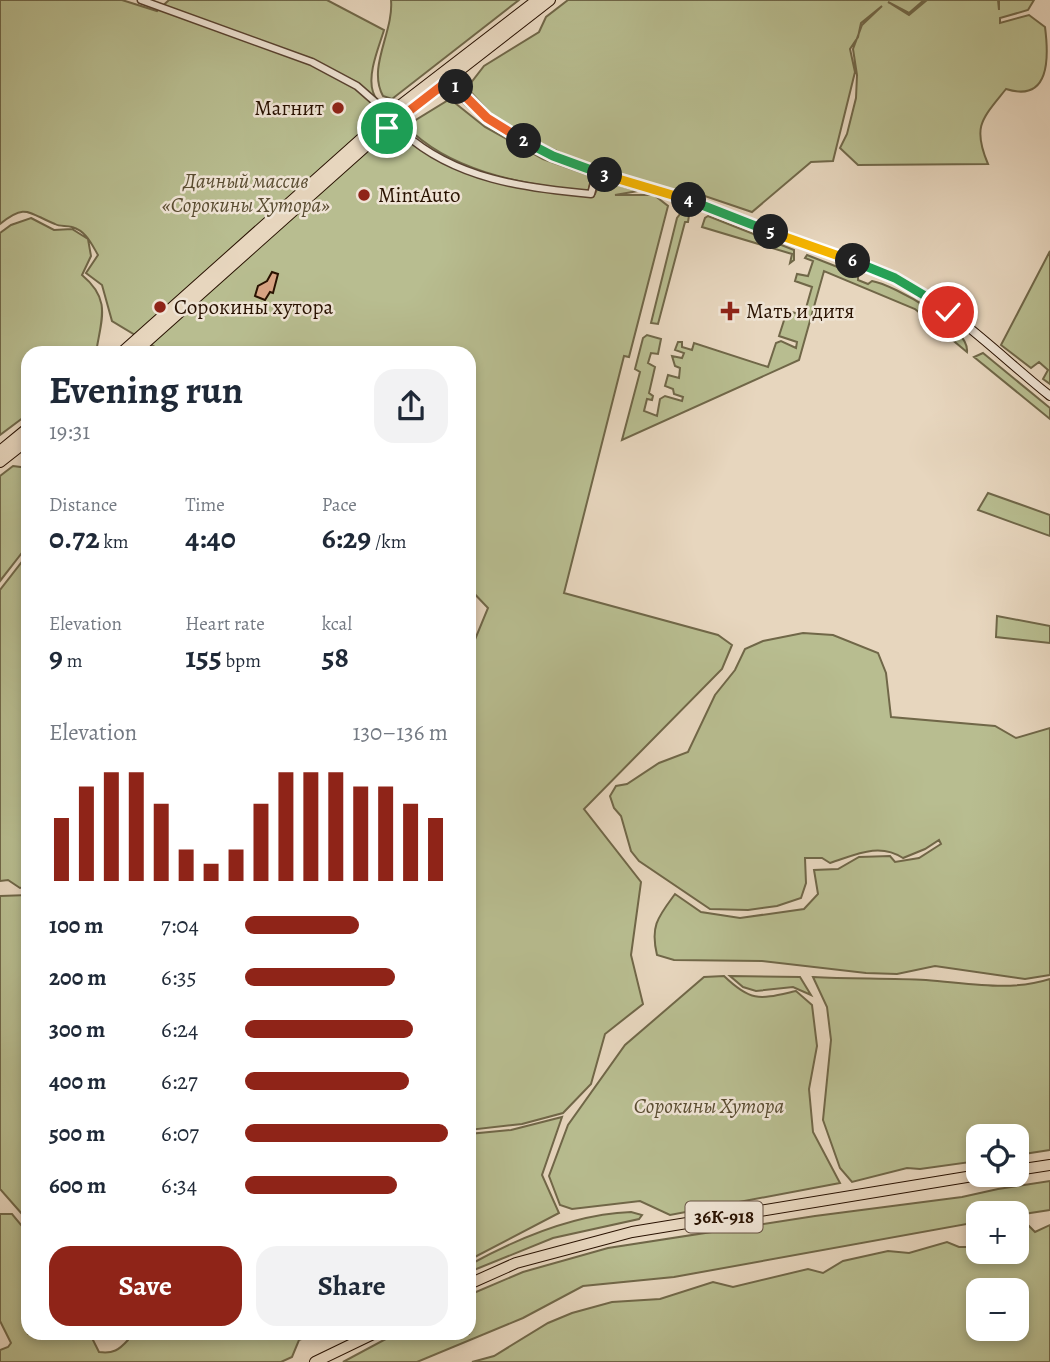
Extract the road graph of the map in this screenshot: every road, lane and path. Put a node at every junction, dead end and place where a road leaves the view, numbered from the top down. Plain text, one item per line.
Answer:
1 (141, 0) edge
2 (537, 0) edge
3 (550, 0) edge
4 (446, 76) junction
5 (389, 114) junction
6 (404, 132) dead end
7 (597, 172) junction
8 (129, 346) edge
9 (142, 346) edge
10 (1050, 396) edge
11 (21, 434) edge
12 (21, 446) edge
13 (0, 451) edge
14 (0, 462) edge
15 (1050, 1165) edge
16 (1029, 1168) edge
17 (966, 1177) edge
18 (476, 1281) edge
19 (361, 1340) edge
20 (315, 1362) edge

1 - 5 street
2 - 4 main road
3 - 4 main road
4 - 5 main road
4 - 7 main road
4 - 9 main road
5 - 8 main road
6 - 7 street
7 - 10 main road
11 - 13 main road
12 - 14 main road
15 - 16 main road
17 - 18 main road, 36К-918
19 - 20 main road

